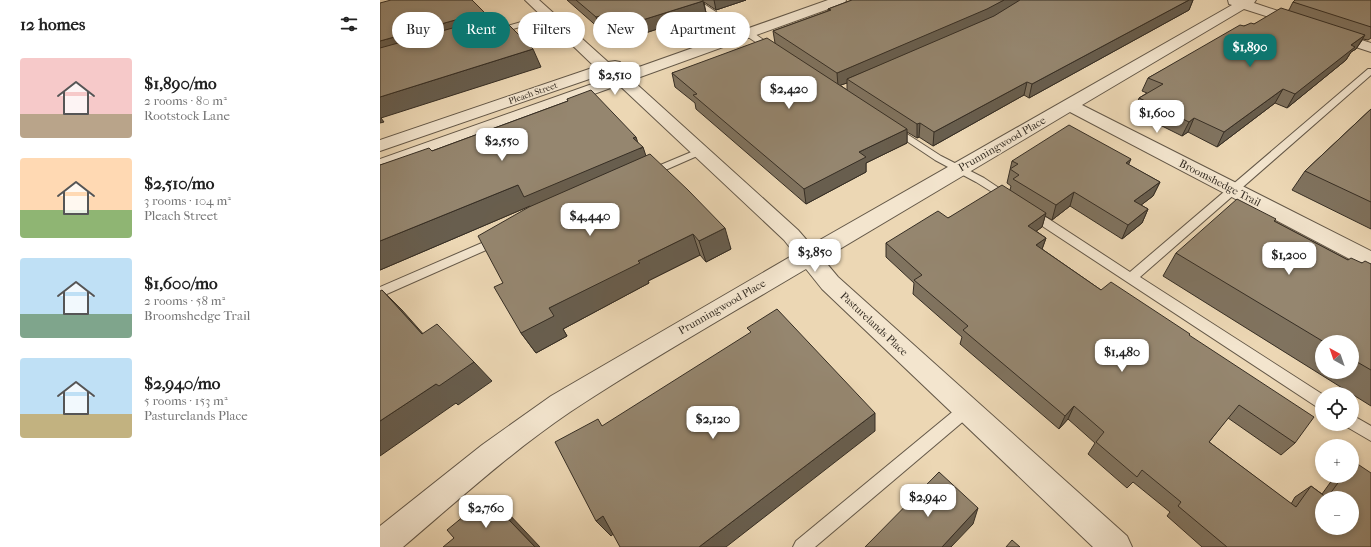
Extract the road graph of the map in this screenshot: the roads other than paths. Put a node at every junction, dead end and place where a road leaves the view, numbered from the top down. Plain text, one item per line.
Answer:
1 (531, 0) edge
2 (693, 0) edge
3 (800, 0) edge
4 (840, 0) edge
5 (1241, 1) edge
6 (544, 12) edge
7 (712, 12) edge
8 (750, 17) edge
9 (750, 32) edge
10 (750, 34) edge
11 (585, 44) edge
12 (694, 48) edge
13 (1371, 48) edge
14 (782, 55) edge
15 (618, 69) junction
16 (1371, 71) edge
17 (1068, 105) junction
18 (885, 122) edge
19 (380, 146) edge
20 (701, 151) junction
21 (380, 166) edge
22 (959, 169) junction
23 (638, 178) edge
24 (1232, 189) junction
25 (509, 235) edge
26 (809, 257) junction
27 (1371, 260) edge
28 (1131, 278) junction
29 (380, 292) edge
30 (1315, 397) edge
31 (967, 409) junction
32 (1359, 426) edge
33 (1371, 434) edge
34 (380, 546) edge
35 (802, 547) edge
36 (1116, 547) edge

1 - 6 street, Pasturelands Place
2 - 7 lane
3 - 8 street
4 - 9 street, Pleach Street
5 - 13 street
5 - 17 street, Prunningwood Place
10 - 14 lane
11 - 15 street, Pasturelands Place
12 - 15 street, Pleach Street
15 - 19 street, Pleach Street
15 - 20 street, Pasturelands Place
15 - 21 street, Pleach Street
16 - 24 lane
17 - 22 street, Prunningwood Place
17 - 24 street, Broomshedge Trail
18 - 22 lane
20 - 23 lane
20 - 26 street, Pasturelands Place
22 - 26 street, Prunningwood Place
22 - 28 lane
24 - 27 street, Broomshedge Trail
24 - 28 lane
25 - 29 lane
26 - 31 street, Pasturelands Place
26 - 34 street, Prunningwood Place
28 - 30 lane
31 - 35 lane
31 - 36 street, Pasturelands Place
32 - 33 lane

